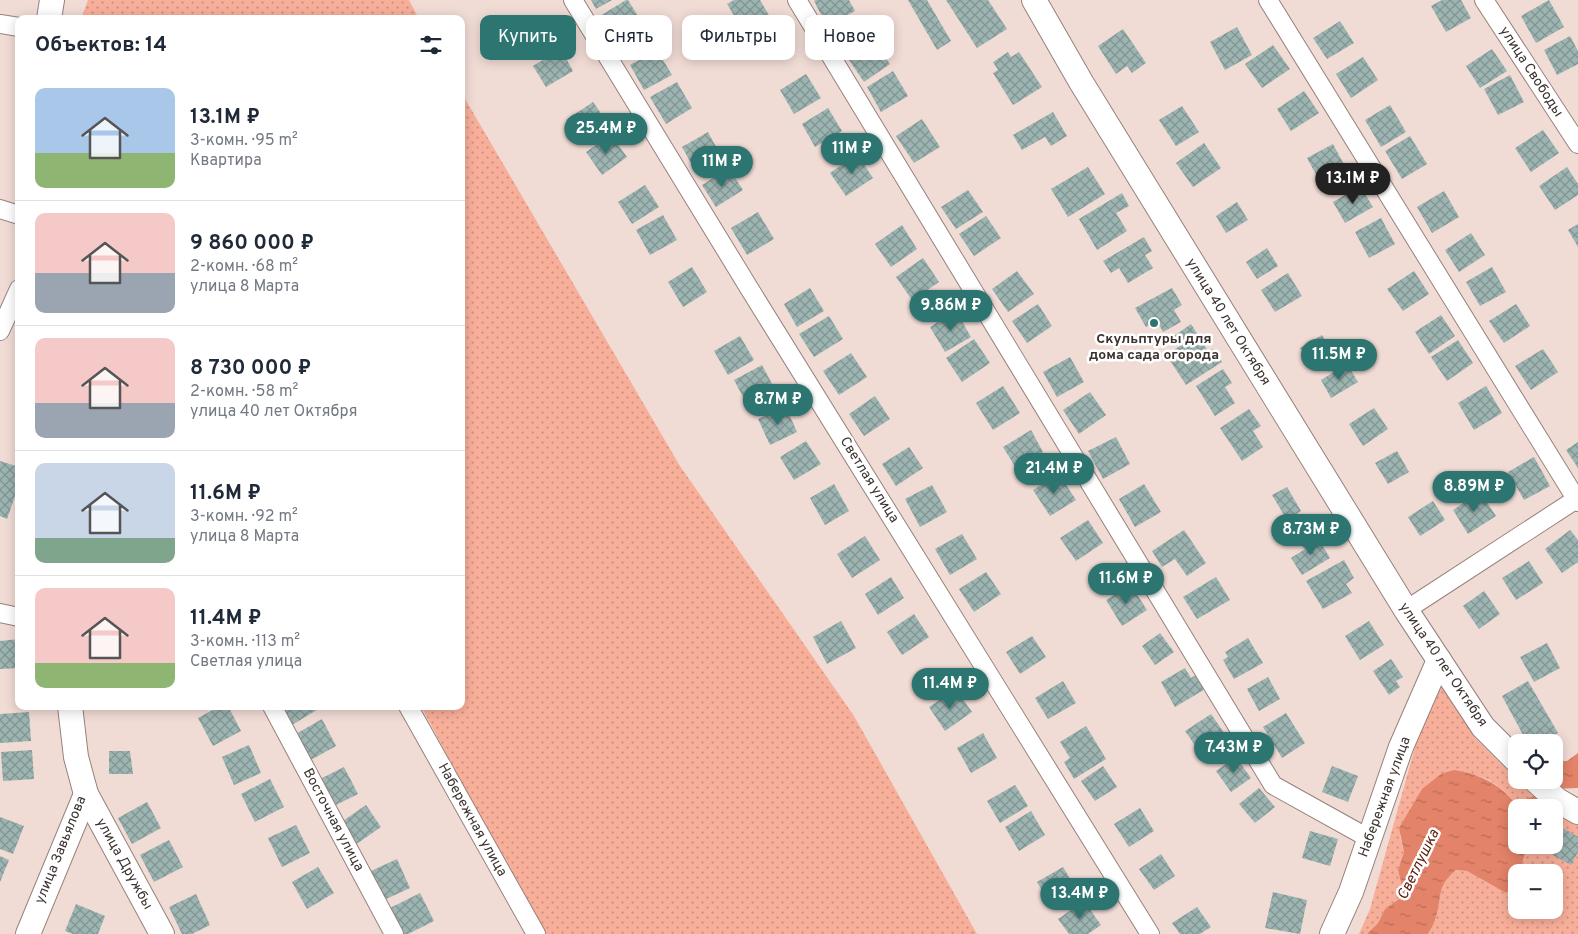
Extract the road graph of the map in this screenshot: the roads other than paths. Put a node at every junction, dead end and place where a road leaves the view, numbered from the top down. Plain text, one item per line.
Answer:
1 (52, 0) edge
2 (573, 0) edge
3 (797, 0) edge
4 (1034, 0) edge
5 (1268, 0) edge
6 (1484, 0) edge
7 (50, 15) edge
8 (0, 24) edge
9 (15, 26) edge
10 (1578, 144) edge
11 (0, 209) edge
12 (15, 214) edge
13 (15, 298) edge
14 (0, 331) edge
15 (1577, 500) edge
16 (1406, 610) junction
17 (0, 613) edge
18 (15, 616) edge
19 (1439, 660) junction
20 (70, 710) edge
21 (274, 710) edge
22 (410, 710) edge
23 (1508, 752) edge
24 (1545, 789) edge
25 (86, 794) junction
26 (1578, 812) edge
27 (1370, 839) junction
28 (28, 934) edge
29 (162, 934) edge
30 (394, 934) edge
31 (536, 934) edge
32 (1150, 934) edge
33 (1332, 934) edge

1 - 7 main road
2 - 32 street, Светлая улица
3 - 27 street
4 - 16 main road, улица 40 лет Октября
5 - 15 street
6 - 10 street, улица Свободы
8 - 9 street
11 - 12 street
13 - 14 street
15 - 16 street
16 - 19 main road, улица 40 лет Октября
17 - 18 street
19 - 23 main road, улица 40 лет Октября
19 - 27 main road, Набережная улица
20 - 25 main road, улица Завьялова
21 - 30 street, Восточная улица
22 - 31 street, Набережная улица
24 - 26 main road
25 - 28 main road, улица Завьялова
25 - 29 main road, улица Дружбы
27 - 33 main road, Набережная улица

